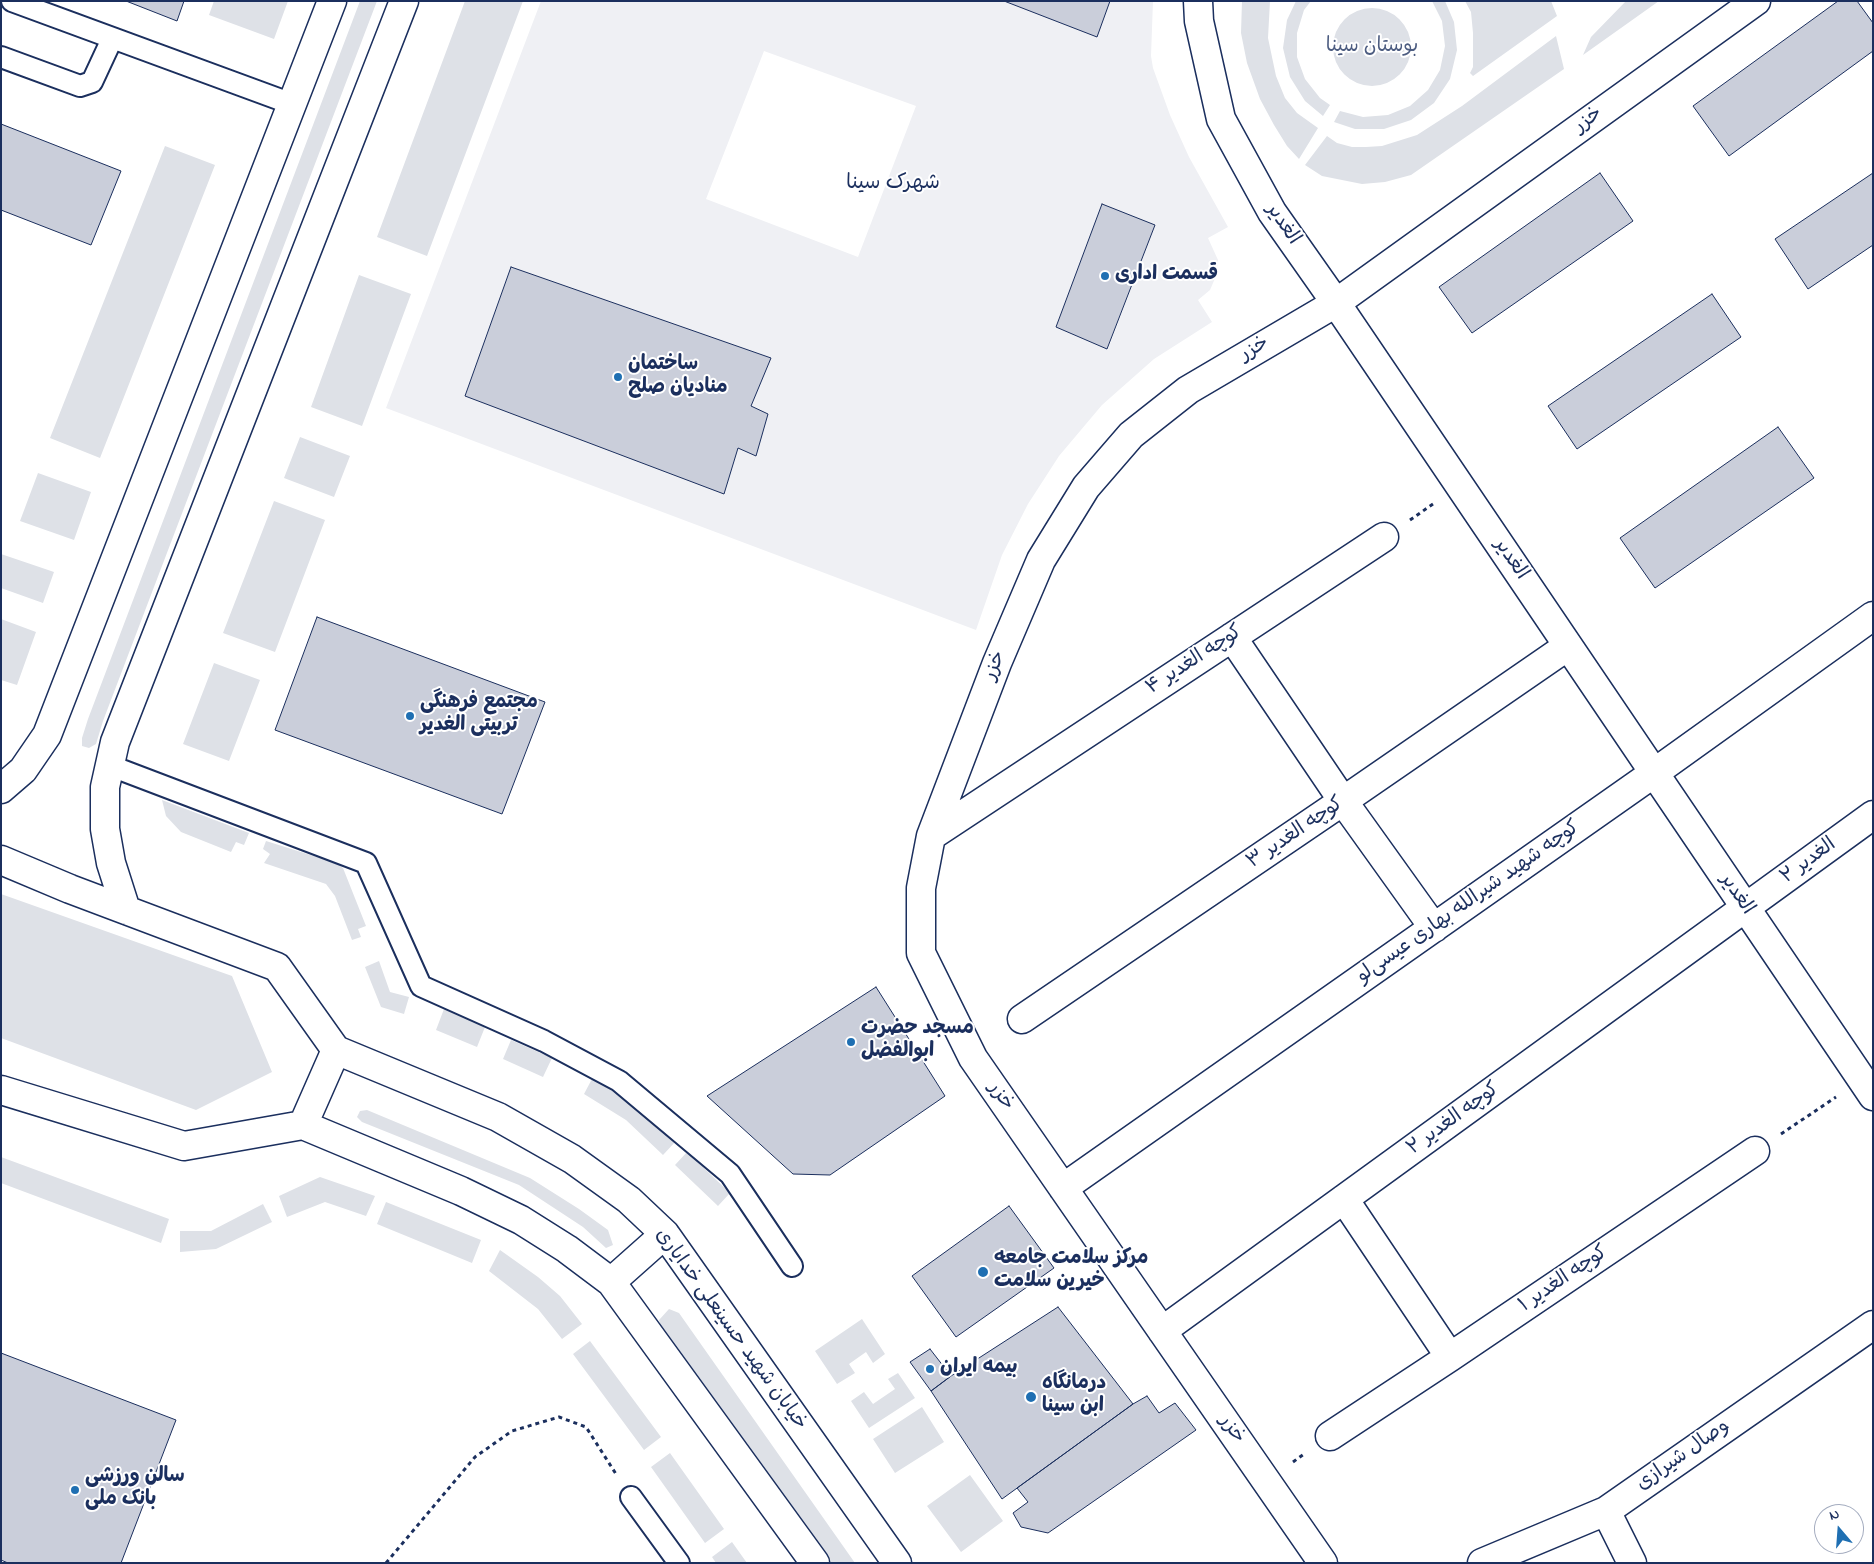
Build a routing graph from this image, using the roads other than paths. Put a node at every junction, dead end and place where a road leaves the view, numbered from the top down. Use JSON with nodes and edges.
{"nodes":[{"id":1,"x":12,"y":1,"type":"edge"},
{"id":2,"x":332,"y":1,"type":"edge"},
{"id":3,"x":404,"y":1,"type":"edge"},
{"id":4,"x":1198,"y":1,"type":"edge"},
{"id":5,"x":1756,"y":1,"type":"edge"},
{"id":6,"x":112,"y":39,"type":"junction"},
{"id":7,"x":1,"y":56,"type":"edge"},
{"id":8,"x":292,"y":104,"type":"junction"},
{"id":9,"x":1336,"y":303,"type":"junction"},
{"id":10,"x":1384,"y":537,"type":"road end"},
{"id":11,"x":1873,"y":616,"type":"edge"},
{"id":12,"x":1232,"y":636,"type":"junction"},
{"id":13,"x":1568,"y":646,"type":"junction"},
{"id":14,"x":111,"y":766,"type":"junction"},
{"id":15,"x":1654,"y":773,"type":"junction"},
{"id":16,"x":1,"y":789,"type":"edge"},
{"id":17,"x":1343,"y":802,"type":"junction"},
{"id":18,"x":1873,"y":815,"type":"edge"},
{"id":19,"x":931,"y":836,"type":"junction"},
{"id":20,"x":1,"y":860,"type":"edge"},
{"id":21,"x":1745,"y":908,"type":"junction"},
{"id":22,"x":126,"y":910,"type":"junction"},
{"id":23,"x":1434,"y":928,"type":"junction"},
{"id":24,"x":1022,"y":1020,"type":"dead end"},
{"id":25,"x":336,"y":1050,"type":"junction"},
{"id":26,"x":1867,"y":1088,"type":"edge"},
{"id":27,"x":1,"y":1090,"type":"edge"},
{"id":28,"x":303,"y":1125,"type":"junction"},
{"id":29,"x":1755,"y":1151,"type":"road end"},
{"id":30,"x":1063,"y":1188,"type":"junction"},
{"id":31,"x":1344,"y":1199,"type":"junction"},
{"id":32,"x":665,"y":1234,"type":"junction"},
{"id":33,"x":792,"y":1266,"type":"dead end"},
{"id":34,"x":611,"y":1282,"type":"junction"},
{"id":35,"x":1873,"y":1324,"type":"edge"},
{"id":36,"x":1162,"y":1331,"type":"junction"},
{"id":37,"x":1450,"y":1357,"type":"junction"},
{"id":38,"x":1330,"y":1436,"type":"road end"},
{"id":39,"x":631,"y":1497,"type":"road end"},
{"id":40,"x":1606,"y":1511,"type":"junction"},
{"id":41,"x":679,"y":1563,"type":"edge"},
{"id":42,"x":815,"y":1563,"type":"edge"},
{"id":43,"x":897,"y":1563,"type":"edge"},
{"id":44,"x":1323,"y":1563,"type":"edge"},
{"id":45,"x":1482,"y":1563,"type":"edge"},
{"id":46,"x":1632,"y":1563,"type":"edge"}],
"edges":[{"from":1,"to":6,"type":"lane"},
{"from":2,"to":8,"type":"street"},
{"from":3,"to":14,"type":"street"},
{"from":4,"to":9,"type":"street","name":"الغدیر"},
{"from":5,"to":9,"type":"street","name":"خزر"},
{"from":6,"to":7,"type":"lane"},
{"from":6,"to":8,"type":"lane"},
{"from":8,"to":16,"type":"street"},
{"from":9,"to":13,"type":"street","name":"الغدیر"},
{"from":9,"to":19,"type":"street","name":"خزر"},
{"from":10,"to":12,"type":"street","name":"کوچه الغدیر ۴"},
{"from":11,"to":15,"type":"street","name":"کوچه شهید شیرالله بهاری عیسی‌لو"},
{"from":12,"to":17,"type":"street"},
{"from":12,"to":19,"type":"street","name":"کوچه الغدیر ۴"},
{"from":13,"to":15,"type":"street","name":"الغدیر"},
{"from":13,"to":17,"type":"street","name":"کوچه الغدیر ۳"},
{"from":14,"to":22,"type":"street"},
{"from":14,"to":33,"type":"lane"},
{"from":15,"to":21,"type":"street","name":"الغدیر"},
{"from":15,"to":23,"type":"street","name":"کوچه شهید شیرالله بهاری عیسی‌لو"},
{"from":17,"to":23,"type":"street"},
{"from":17,"to":24,"type":"street","name":"کوچه الغدیر ۳"},
{"from":18,"to":21,"type":"street","name":"۲ الغدیر"},
{"from":19,"to":30,"type":"street","name":"خزر"},
{"from":20,"to":22,"type":"street"},
{"from":21,"to":26,"type":"street","name":"الغدیر"},
{"from":21,"to":31,"type":"street","name":"کوچه الغدیر ۲"},
{"from":22,"to":25,"type":"street"},
{"from":23,"to":30,"type":"street","name":"کوچه شهید شیرالله بهاری عیسی‌لو"},
{"from":25,"to":28,"type":"street"},
{"from":25,"to":32,"type":"street","name":"خیابان شهید حسینعلی خدایاری"},
{"from":27,"to":28,"type":"street"},
{"from":28,"to":34,"type":"street"},
{"from":29,"to":37,"type":"street","name":"کوچه الغدیر ۱"},
{"from":30,"to":36,"type":"street","name":"خزر"},
{"from":31,"to":36,"type":"street","name":"کوچه الغدیر ۲"},
{"from":31,"to":37,"type":"street"},
{"from":32,"to":34,"type":"street"},
{"from":32,"to":43,"type":"street","name":"خیابان شهید حسینعلی خدایاری"},
{"from":34,"to":42,"type":"street"},
{"from":35,"to":40,"type":"street","name":"وصال شیرازی"},
{"from":36,"to":44,"type":"street","name":"خزر"},
{"from":37,"to":38,"type":"street","name":"کوچه الغدیر ۱"},
{"from":39,"to":41,"type":"lane"},
{"from":40,"to":45,"type":"street","name":"وصال شیرازی"},
{"from":40,"to":46,"type":"street"}]}
